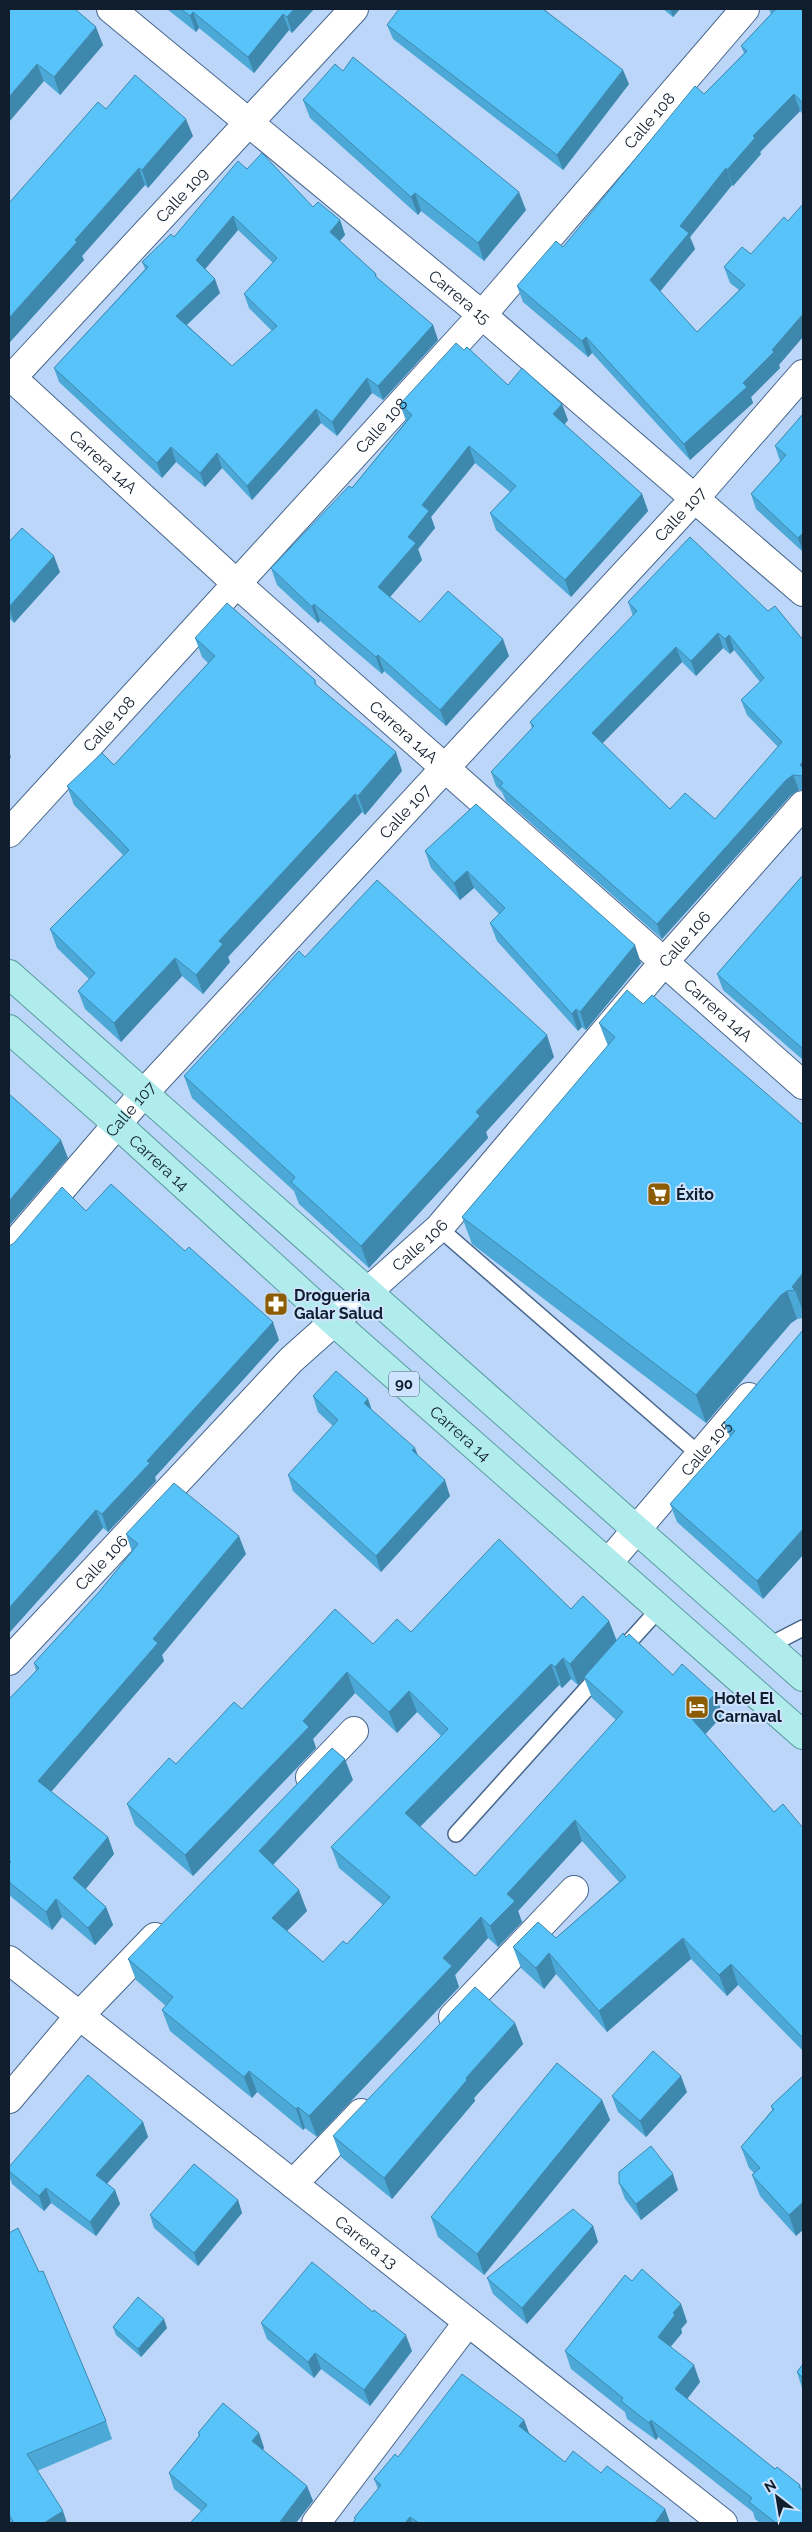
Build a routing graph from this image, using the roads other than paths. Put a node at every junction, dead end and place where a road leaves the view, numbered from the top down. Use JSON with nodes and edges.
{"nodes":[{"id":1,"x":111,"y":9,"type":"edge"},
{"id":2,"x":354,"y":9,"type":"edge"},
{"id":3,"x":745,"y":9,"type":"edge"},
{"id":4,"x":248,"y":122,"type":"junction"},
{"id":5,"x":482,"y":315,"type":"junction"},
{"id":6,"x":803,"y":374,"type":"edge"},
{"id":7,"x":10,"y":378,"type":"edge"},
{"id":8,"x":695,"y":498,"type":"junction"},
{"id":9,"x":236,"y":583,"type":"junction"},
{"id":10,"x":803,"y":592,"type":"edge"},
{"id":11,"x":445,"y":768,"type":"junction"},
{"id":12,"x":803,"y":805,"type":"edge"},
{"id":13,"x":9,"y":833,"type":"edge"},
{"id":14,"x":664,"y":962,"type":"junction"},
{"id":15,"x":9,"y":974,"type":"edge"},
{"id":16,"x":9,"y":1029,"type":"edge"},
{"id":17,"x":803,"y":1085,"type":"edge"},
{"id":18,"x":143,"y":1094,"type":"junction"},
{"id":19,"x":118,"y":1125,"type":"junction"},
{"id":20,"x":439,"y":1228,"type":"junction"},
{"id":21,"x":9,"y":1250,"type":"edge"},
{"id":22,"x":367,"y":1292,"type":"junction"},
{"id":23,"x":334,"y":1322,"type":"junction"},
{"id":24,"x":765,"y":1379,"type":"edge"},
{"id":25,"x":700,"y":1454,"type":"junction"},
{"id":26,"x":636,"y":1531,"type":"junction"},
{"id":27,"x":608,"y":1563,"type":"junction"},
{"id":28,"x":659,"y":1609,"type":"junction"},
{"id":29,"x":803,"y":1628,"type":"edge"},
{"id":30,"x":768,"y":1646,"type":"junction"},
{"id":31,"x":9,"y":1661,"type":"edge"},
{"id":32,"x":803,"y":1678,"type":"edge"},
{"id":33,"x":354,"y":1731,"type":"dead end"},
{"id":34,"x":803,"y":1735,"type":"edge"},
{"id":35,"x":292,"y":1795,"type":"edge"},
{"id":36,"x":456,"y":1834,"type":"dead end"},
{"id":37,"x":574,"y":1890,"type":"dead end"},
{"id":38,"x":176,"y":1916,"type":"edge"},
{"id":39,"x":9,"y":1960,"type":"edge"},
{"id":40,"x":79,"y":2016,"type":"junction"},
{"id":41,"x":437,"y":2033,"type":"edge"},
{"id":42,"x":375,"y":2098,"type":"edge"},
{"id":43,"x":9,"y":2099,"type":"edge"},
{"id":44,"x":293,"y":2184,"type":"junction"},
{"id":45,"x":468,"y":2322,"type":"junction"},
{"id":46,"x":316,"y":2523,"type":"edge"},
{"id":47,"x":723,"y":2523,"type":"edge"}],
"edges":[{"from":1,"to":4,"type":"street","name":"Carrera 15"},
{"from":2,"to":4,"type":"street","name":"Calle 109"},
{"from":3,"to":5,"type":"street","name":"Calle 108"},
{"from":4,"to":5,"type":"street","name":"Carrera 15"},
{"from":4,"to":7,"type":"street","name":"Calle 109"},
{"from":5,"to":8,"type":"street","name":"Carrera 15"},
{"from":5,"to":9,"type":"street","name":"Calle 108"},
{"from":6,"to":8,"type":"street","name":"Calle 107"},
{"from":7,"to":9,"type":"street","name":"Carrera 14A"},
{"from":8,"to":10,"type":"street","name":"Carrera 15"},
{"from":8,"to":11,"type":"street","name":"Calle 107"},
{"from":9,"to":11,"type":"street","name":"Carrera 14A"},
{"from":9,"to":13,"type":"street","name":"Calle 108"},
{"from":11,"to":14,"type":"street","name":"Carrera 14A"},
{"from":11,"to":18,"type":"street","name":"Calle 107"},
{"from":12,"to":14,"type":"street","name":"Calle 106"},
{"from":14,"to":17,"type":"street","name":"Carrera 14A"},
{"from":14,"to":20,"type":"street","name":"Calle 106"},
{"from":15,"to":18,"type":"main road"},
{"from":16,"to":19,"type":"main road","name":"Carrera 14","number":"90"},
{"from":18,"to":19,"type":"street","name":"Calle 107"},
{"from":18,"to":22,"type":"main road"},
{"from":19,"to":21,"type":"street","name":"Calle 107"},
{"from":19,"to":23,"type":"main road","name":"Carrera 14","number":"90"},
{"from":20,"to":22,"type":"street","name":"Calle 106"},
{"from":20,"to":25,"type":"lane"},
{"from":22,"to":23,"type":"street","name":"Calle 106"},
{"from":22,"to":26,"type":"main road"},
{"from":23,"to":27,"type":"main road","name":"Carrera 14","number":"90"},
{"from":23,"to":31,"type":"street","name":"Calle 106"},
{"from":24,"to":25,"type":"street","name":"Calle 105"},
{"from":25,"to":26,"type":"street","name":"Calle 105"},
{"from":26,"to":27,"type":"street","name":"Calle 105"},
{"from":26,"to":30,"type":"main road"},
{"from":27,"to":28,"type":"main road","name":"Carrera 14","number":"90"},
{"from":28,"to":34,"type":"main road","name":"Carrera 14","number":"90"},
{"from":28,"to":36,"type":"lane"},
{"from":29,"to":30,"type":"lane"},
{"from":30,"to":32,"type":"main road"},
{"from":33,"to":35,"type":"street"},
{"from":37,"to":41,"type":"street"},
{"from":38,"to":40,"type":"street"},
{"from":39,"to":40,"type":"street","name":"Carrera 13"},
{"from":40,"to":43,"type":"street"},
{"from":40,"to":44,"type":"street","name":"Carrera 13"},
{"from":42,"to":44,"type":"street"},
{"from":44,"to":45,"type":"street","name":"Carrera 13"},
{"from":45,"to":46,"type":"street"},
{"from":45,"to":47,"type":"street","name":"Carrera 13"}]}
